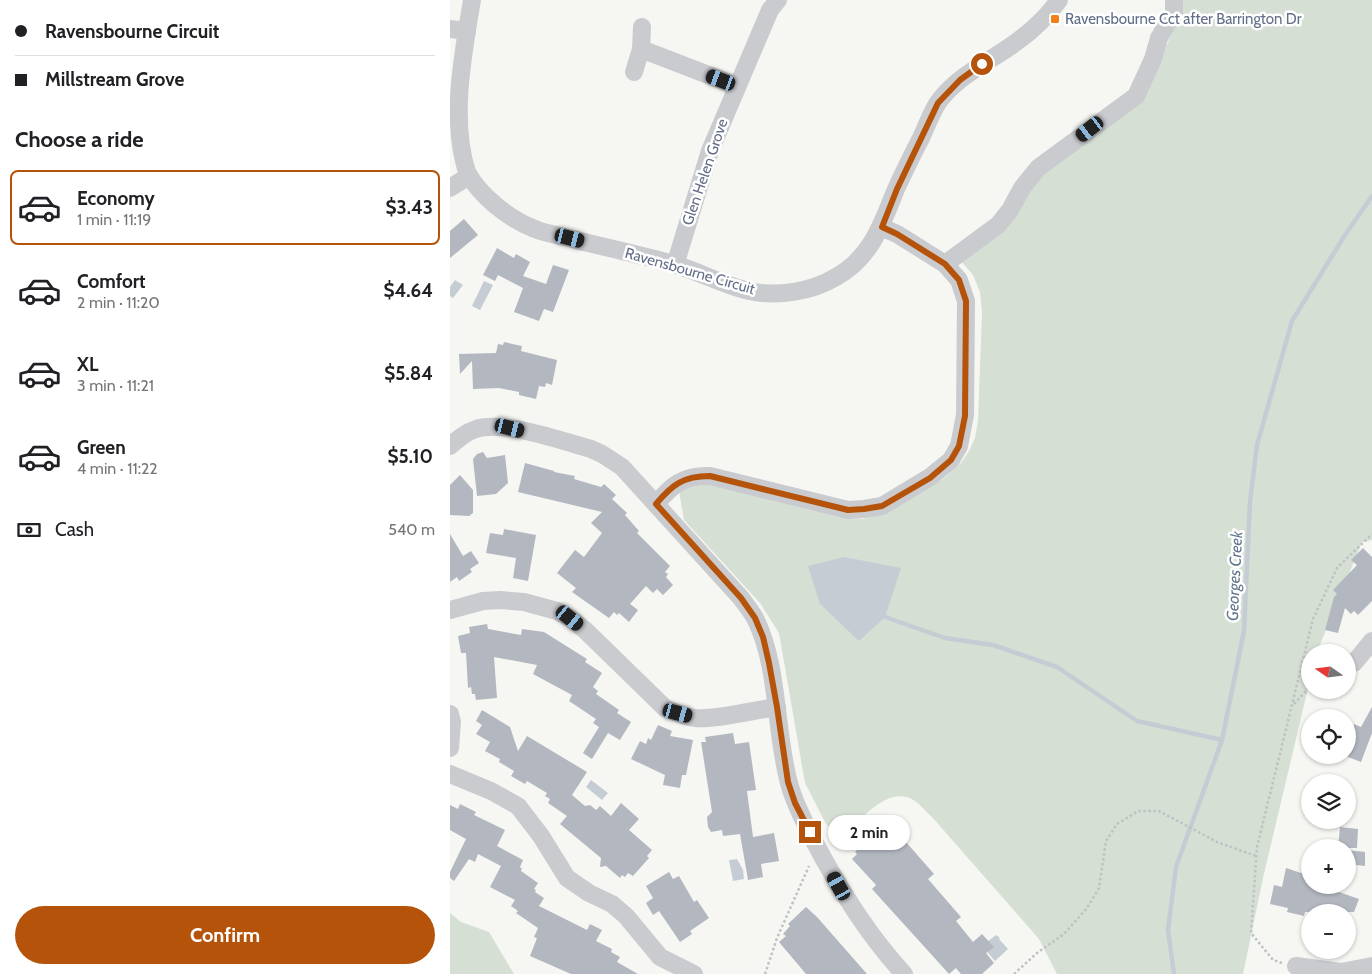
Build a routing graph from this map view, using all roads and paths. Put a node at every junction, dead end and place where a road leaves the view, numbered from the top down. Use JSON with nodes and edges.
{"nodes":[{"id":1,"x":472,"y":0,"type":"edge"},
{"id":2,"x":778,"y":0,"type":"edge"},
{"id":3,"x":1059,"y":0,"type":"edge"},
{"id":4,"x":1174,"y":0,"type":"edge"},
{"id":5,"x":642,"y":27,"type":"dead end"},
{"id":6,"x":458,"y":30,"type":"edge"},
{"id":7,"x":641,"y":49,"type":"junction"},
{"id":8,"x":634,"y":72,"type":"dead end"},
{"id":9,"x":737,"y":86,"type":"junction"},
{"id":10,"x":469,"y":176,"type":"junction"},
{"id":11,"x":450,"y":188,"type":"edge"},
{"id":12,"x":882,"y":227,"type":"junction"},
{"id":13,"x":945,"y":264,"type":"junction"},
{"id":14,"x":675,"y":265,"type":"junction"},
{"id":15,"x":450,"y":446,"type":"edge"},
{"id":16,"x":656,"y":504,"type":"junction"},
{"id":17,"x":1372,"y":534,"type":"edge"},
{"id":18,"x":450,"y":610,"type":"edge"},
{"id":19,"x":1372,"y":641,"type":"edge"},
{"id":20,"x":1356,"y":661,"type":"edge"},
{"id":21,"x":1301,"y":696,"type":"edge"},
{"id":22,"x":1293,"y":705,"type":"junction"},
{"id":23,"x":777,"y":707,"type":"junction"},
{"id":24,"x":450,"y":714,"type":"edge"},
{"id":25,"x":450,"y":748,"type":"edge"},
{"id":26,"x":450,"y":774,"type":"edge"},
{"id":27,"x":817,"y":847,"type":"junction"},
{"id":28,"x":1256,"y":856,"type":"junction"},
{"id":29,"x":1296,"y":966,"type":"joint"},
{"id":30,"x":1372,"y":966,"type":"edge"},
{"id":31,"x":694,"y":974,"type":"edge"},
{"id":32,"x":765,"y":974,"type":"edge"},
{"id":33,"x":904,"y":974,"type":"edge"},
{"id":34,"x":1014,"y":974,"type":"edge"}],
"edges":[{"from":1,"to":6,"type":"street","name":"Ravensbourne Circuit"},
{"from":2,"to":9,"type":"street","name":"Glen Helen Grove"},
{"from":3,"to":12,"type":"street","name":"Ravensbourne Circuit"},
{"from":4,"to":13,"type":"street"},
{"from":5,"to":7,"type":"street"},
{"from":6,"to":10,"type":"street","name":"Ravensbourne Circuit"},
{"from":7,"to":8,"type":"street"},
{"from":7,"to":9,"type":"street"},
{"from":9,"to":14,"type":"street","name":"Glen Helen Grove"},
{"from":10,"to":11,"type":"street"},
{"from":10,"to":14,"type":"street","name":"Ravensbourne Circuit"},
{"from":12,"to":13,"type":"street"},
{"from":12,"to":14,"type":"street","name":"Ravensbourne Circuit"},
{"from":13,"to":16,"type":"street"},
{"from":15,"to":16,"type":"street"},
{"from":16,"to":23,"type":"street"},
{"from":17,"to":22,"type":"path"},
{"from":18,"to":23,"type":"street"},
{"from":19,"to":20,"type":"street"},
{"from":21,"to":22,"type":"path"},
{"from":22,"to":28,"type":"path"},
{"from":23,"to":27,"type":"street"},
{"from":24,"to":25,"type":"street"},
{"from":26,"to":31,"type":"street"},
{"from":27,"to":32,"type":"path"},
{"from":27,"to":33,"type":"street"},
{"from":28,"to":29,"type":"path"},
{"from":28,"to":34,"type":"path"},
{"from":29,"to":30,"type":"street"}]}
